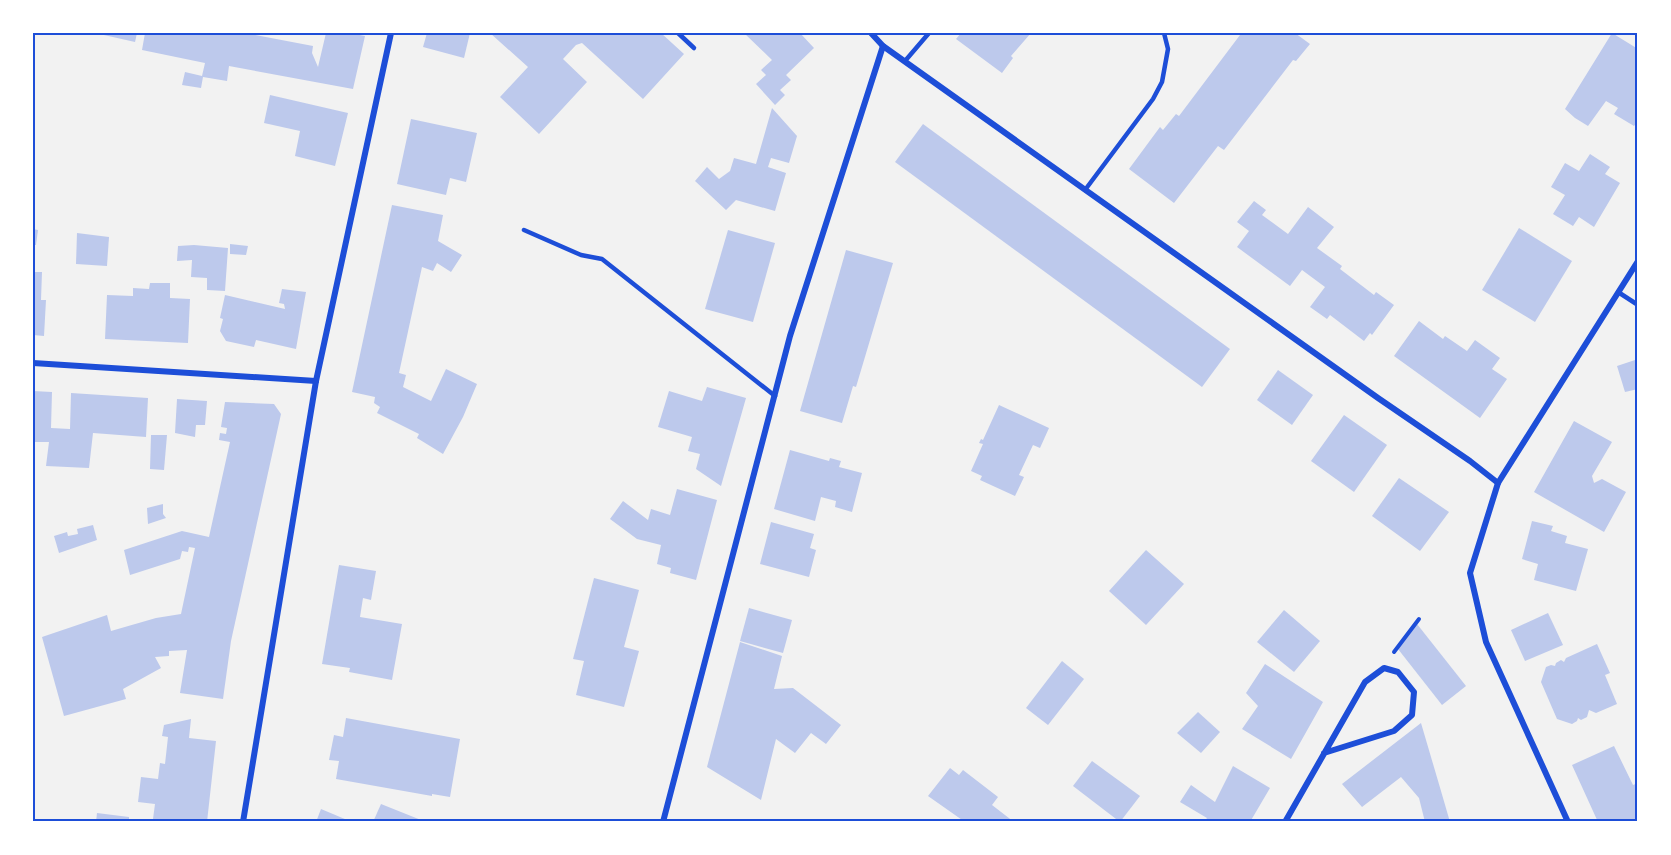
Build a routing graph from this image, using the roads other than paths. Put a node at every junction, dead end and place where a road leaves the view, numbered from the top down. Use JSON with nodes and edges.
{"nodes":[{"id":1,"x":391,"y":33,"type":"edge"},
{"id":2,"x":678,"y":33,"type":"edge"},
{"id":3,"x":871,"y":33,"type":"edge"},
{"id":4,"x":929,"y":33,"type":"edge"},
{"id":5,"x":1164,"y":33,"type":"edge"},
{"id":6,"x":883,"y":46,"type":"junction"},
{"id":7,"x":694,"y":48,"type":"dead end"},
{"id":8,"x":905,"y":61,"type":"junction"},
{"id":9,"x":1085,"y":190,"type":"junction"},
{"id":10,"x":524,"y":230,"type":"dead end"},
{"id":11,"x":1638,"y":261,"type":"edge"},
{"id":12,"x":1618,"y":292,"type":"junction"},
{"id":13,"x":1638,"y":305,"type":"edge"},
{"id":14,"x":33,"y":363,"type":"edge"},
{"id":15,"x":316,"y":381,"type":"junction"},
{"id":16,"x":775,"y":396,"type":"junction"},
{"id":17,"x":1498,"y":483,"type":"junction"},
{"id":18,"x":1324,"y":753,"type":"junction"},
{"id":19,"x":243,"y":822,"type":"edge"},
{"id":20,"x":663,"y":822,"type":"edge"},
{"id":21,"x":1285,"y":822,"type":"edge"},
{"id":22,"x":1568,"y":822,"type":"edge"}],
"edges":[{"from":1,"to":15,"type":"street"},
{"from":2,"to":7,"type":"lane"},
{"from":3,"to":6,"type":"street"},
{"from":4,"to":8,"type":"lane"},
{"from":5,"to":9,"type":"lane"},
{"from":6,"to":8,"type":"street"},
{"from":6,"to":16,"type":"street"},
{"from":8,"to":9,"type":"street"},
{"from":9,"to":17,"type":"street"},
{"from":10,"to":16,"type":"lane"},
{"from":11,"to":12,"type":"street"},
{"from":12,"to":13,"type":"lane"},
{"from":12,"to":17,"type":"street"},
{"from":14,"to":15,"type":"street"},
{"from":15,"to":19,"type":"street"},
{"from":16,"to":20,"type":"street"},
{"from":17,"to":22,"type":"street"},
{"from":18,"to":18,"type":"street"},
{"from":18,"to":21,"type":"street"}]}
